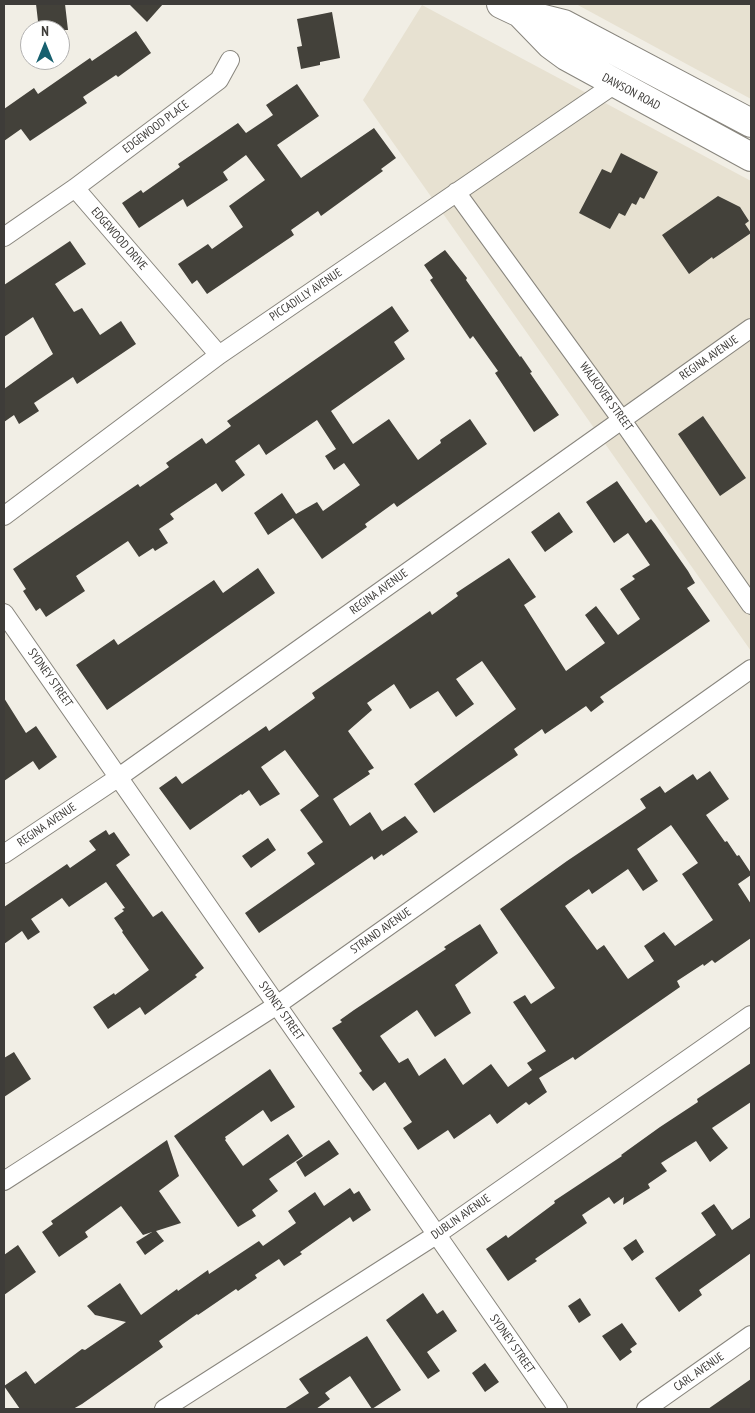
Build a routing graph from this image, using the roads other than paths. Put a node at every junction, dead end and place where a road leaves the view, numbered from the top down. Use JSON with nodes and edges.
{"nodes":[{"id":1,"x":511,"y":8,"type":"edge"},
{"id":2,"x":230,"y":60,"type":"dead end"},
{"id":3,"x":615,"y":84,"type":"junction"},
{"id":4,"x":751,"y":123,"type":"edge"},
{"id":5,"x":751,"y":156,"type":"edge"},
{"id":6,"x":75,"y":188,"type":"junction"},
{"id":7,"x":456,"y":192,"type":"junction"},
{"id":8,"x":4,"y":237,"type":"edge"},
{"id":9,"x":751,"y":328,"type":"edge"},
{"id":10,"x":219,"y":355,"type":"junction"},
{"id":11,"x":622,"y":419,"type":"junction"},
{"id":12,"x":4,"y":516,"type":"edge"},
{"id":13,"x":751,"y":605,"type":"edge"},
{"id":14,"x":4,"y":613,"type":"edge"},
{"id":15,"x":751,"y":669,"type":"edge"},
{"id":16,"x":119,"y":777,"type":"junction"},
{"id":17,"x":4,"y":854,"type":"edge"},
{"id":18,"x":277,"y":1005,"type":"junction"},
{"id":19,"x":751,"y":1015,"type":"edge"},
{"id":20,"x":4,"y":1181,"type":"edge"},
{"id":21,"x":436,"y":1235,"type":"junction"},
{"id":22,"x":751,"y":1334,"type":"edge"},
{"id":23,"x":164,"y":1409,"type":"edge"},
{"id":24,"x":558,"y":1409,"type":"edge"},
{"id":25,"x":646,"y":1409,"type":"edge"}],
"edges":[{"from":1,"to":3,"type":"main road","name":"DAWSON ROAD"},
{"from":1,"to":4,"type":"main road","name":"DAWSON ROAD"},
{"from":2,"to":6,"type":"street","name":"EDGEWOOD PLACE"},
{"from":3,"to":5,"type":"main road","name":"DAWSON ROAD"},
{"from":3,"to":7,"type":"street","name":"PICCADILLY AVENUE"},
{"from":6,"to":8,"type":"street"},
{"from":6,"to":10,"type":"street","name":"EDGEWOOD DRIVE"},
{"from":7,"to":10,"type":"street","name":"PICCADILLY AVENUE"},
{"from":7,"to":11,"type":"street","name":"WALKOVER STREET"},
{"from":9,"to":11,"type":"street","name":"REGINA AVENUE"},
{"from":10,"to":12,"type":"street","name":"PICCADILLY AVENUE"},
{"from":11,"to":13,"type":"street","name":"WALKOVER STREET"},
{"from":11,"to":16,"type":"street","name":"REGINA AVENUE"},
{"from":14,"to":16,"type":"street","name":"SYDNEY STREET"},
{"from":15,"to":18,"type":"street","name":"STRAND AVENUE"},
{"from":16,"to":17,"type":"street","name":"REGINA AVENUE"},
{"from":16,"to":18,"type":"street","name":"SYDNEY STREET"},
{"from":18,"to":20,"type":"street","name":"STRAND AVENUE"},
{"from":18,"to":21,"type":"street","name":"SYDNEY STREET"},
{"from":19,"to":21,"type":"street","name":"DUBLIN AVENUE"},
{"from":21,"to":23,"type":"street","name":"DUBLIN AVENUE"},
{"from":21,"to":24,"type":"street","name":"SYDNEY STREET"},
{"from":22,"to":25,"type":"street","name":"CARL AVENUE"}]}
